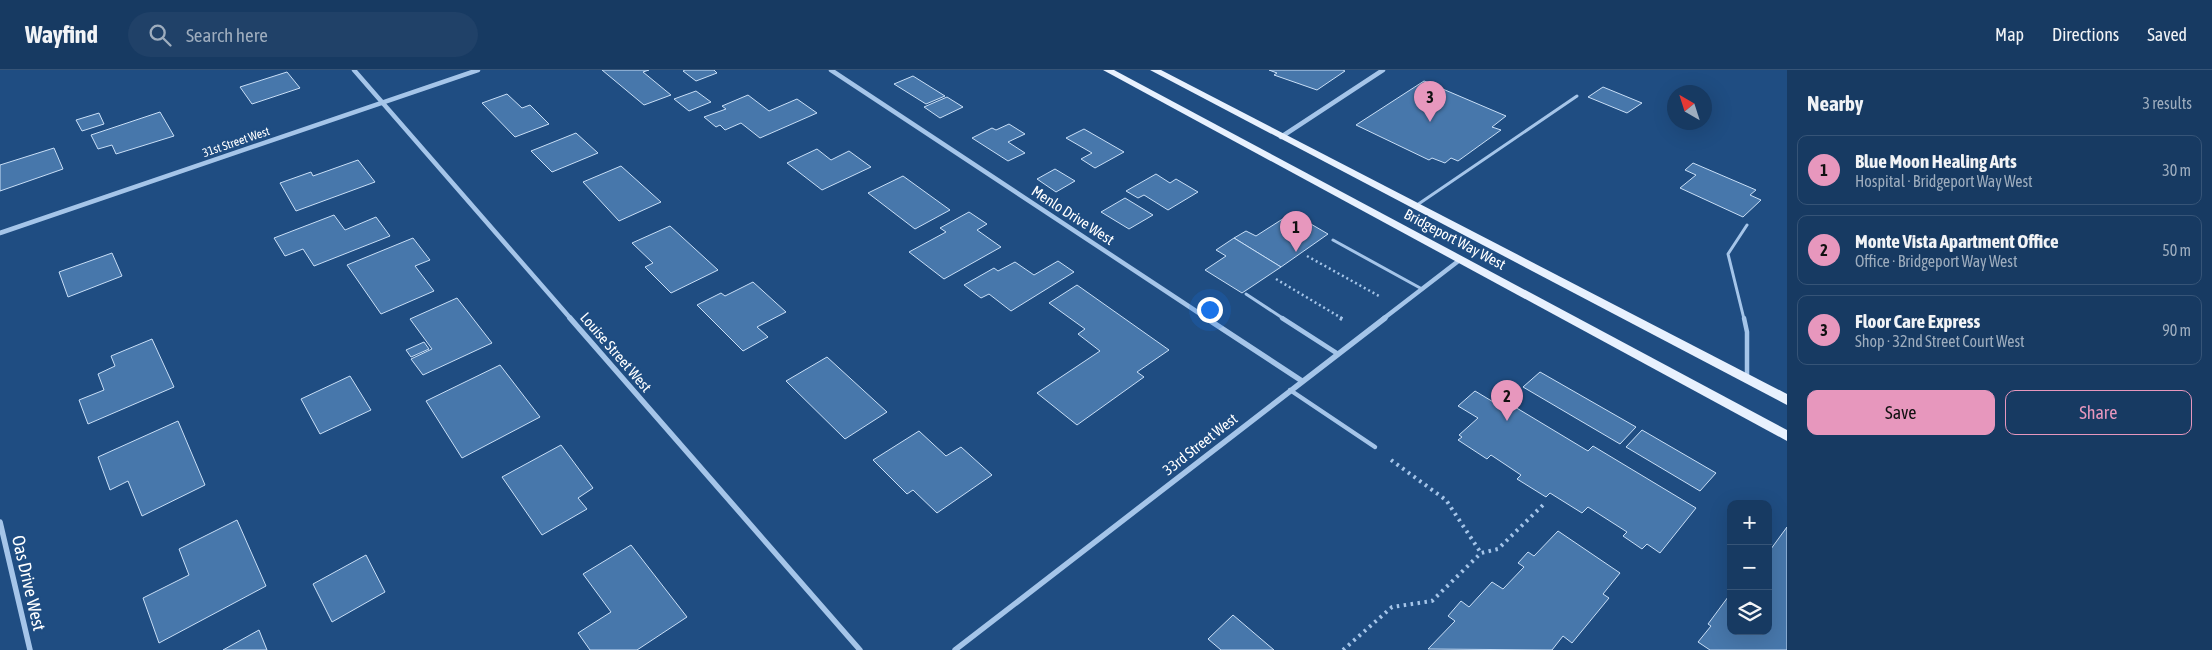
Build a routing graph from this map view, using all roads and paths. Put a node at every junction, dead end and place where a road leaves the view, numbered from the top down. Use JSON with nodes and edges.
{"nodes":[{"id":1,"x":354,"y":70,"type":"edge"},
{"id":2,"x":478,"y":70,"type":"edge"},
{"id":3,"x":831,"y":70,"type":"edge"},
{"id":4,"x":1106,"y":70,"type":"edge"},
{"id":5,"x":1154,"y":70,"type":"edge"},
{"id":6,"x":1383,"y":70,"type":"edge"},
{"id":7,"x":1576,"y":96,"type":"dead end"},
{"id":8,"x":382,"y":103,"type":"junction"},
{"id":9,"x":1280,"y":137,"type":"junction"},
{"id":10,"x":1415,"y":207,"type":"junction"},
{"id":11,"x":1747,"y":225,"type":"dead end"},
{"id":12,"x":0,"y":233,"type":"edge"},
{"id":13,"x":1333,"y":240,"type":"dead end"},
{"id":14,"x":1307,"y":256,"type":"dead end"},
{"id":15,"x":1461,"y":259,"type":"junction"},
{"id":16,"x":1276,"y":279,"type":"dead end"},
{"id":17,"x":1422,"y":289,"type":"junction"},
{"id":18,"x":1246,"y":294,"type":"dead end"},
{"id":19,"x":1398,"y":307,"type":"junction"},
{"id":20,"x":1365,"y":333,"type":"junction"},
{"id":21,"x":1338,"y":354,"type":"junction"},
{"id":22,"x":1748,"y":379,"type":"junction"},
{"id":23,"x":1302,"y":381,"type":"junction"},
{"id":24,"x":1290,"y":390,"type":"junction"},
{"id":25,"x":1787,"y":400,"type":"edge"},
{"id":26,"x":1787,"y":436,"type":"edge"},
{"id":27,"x":1375,"y":447,"type":"joint"},
{"id":28,"x":1545,"y":503,"type":"dead end"},
{"id":29,"x":0,"y":522,"type":"edge"},
{"id":30,"x":1481,"y":553,"type":"junction"},
{"id":31,"x":30,"y":650,"type":"edge"},
{"id":32,"x":860,"y":650,"type":"edge"},
{"id":33,"x":955,"y":650,"type":"edge"},
{"id":34,"x":1343,"y":650,"type":"edge"}],
"edges":[{"from":1,"to":8,"type":"street","name":"Louise Street West"},
{"from":2,"to":8,"type":"street","name":"31st Street West"},
{"from":3,"to":23,"type":"street","name":"Menlo Drive West"},
{"from":4,"to":15,"type":"main road","name":"Bridgeport Way West"},
{"from":5,"to":9,"type":"main road","name":"Bridgeport Way West"},
{"from":6,"to":9,"type":"street"},
{"from":7,"to":10,"type":"lane"},
{"from":8,"to":12,"type":"street","name":"31st Street West"},
{"from":8,"to":32,"type":"street","name":"Louise Street West"},
{"from":9,"to":10,"type":"main road","name":"Bridgeport Way West"},
{"from":10,"to":22,"type":"main road","name":"Bridgeport Way West"},
{"from":11,"to":22,"type":"lane"},
{"from":13,"to":17,"type":"lane"},
{"from":14,"to":19,"type":"path"},
{"from":15,"to":17,"type":"street","name":"33rd Street West"},
{"from":15,"to":26,"type":"main road","name":"Bridgeport Way West"},
{"from":16,"to":20,"type":"path"},
{"from":17,"to":19,"type":"street","name":"33rd Street West"},
{"from":18,"to":21,"type":"lane"},
{"from":19,"to":20,"type":"street","name":"33rd Street West"},
{"from":20,"to":21,"type":"street","name":"33rd Street West"},
{"from":21,"to":23,"type":"street","name":"33rd Street West"},
{"from":22,"to":25,"type":"main road","name":"Bridgeport Way West"},
{"from":23,"to":24,"type":"street","name":"33rd Street West"},
{"from":24,"to":27,"type":"lane"},
{"from":24,"to":33,"type":"street","name":"33rd Street West"},
{"from":27,"to":30,"type":"path"},
{"from":28,"to":30,"type":"path"},
{"from":29,"to":31,"type":"street","name":"Oas Drive West"},
{"from":30,"to":34,"type":"path"}]}
